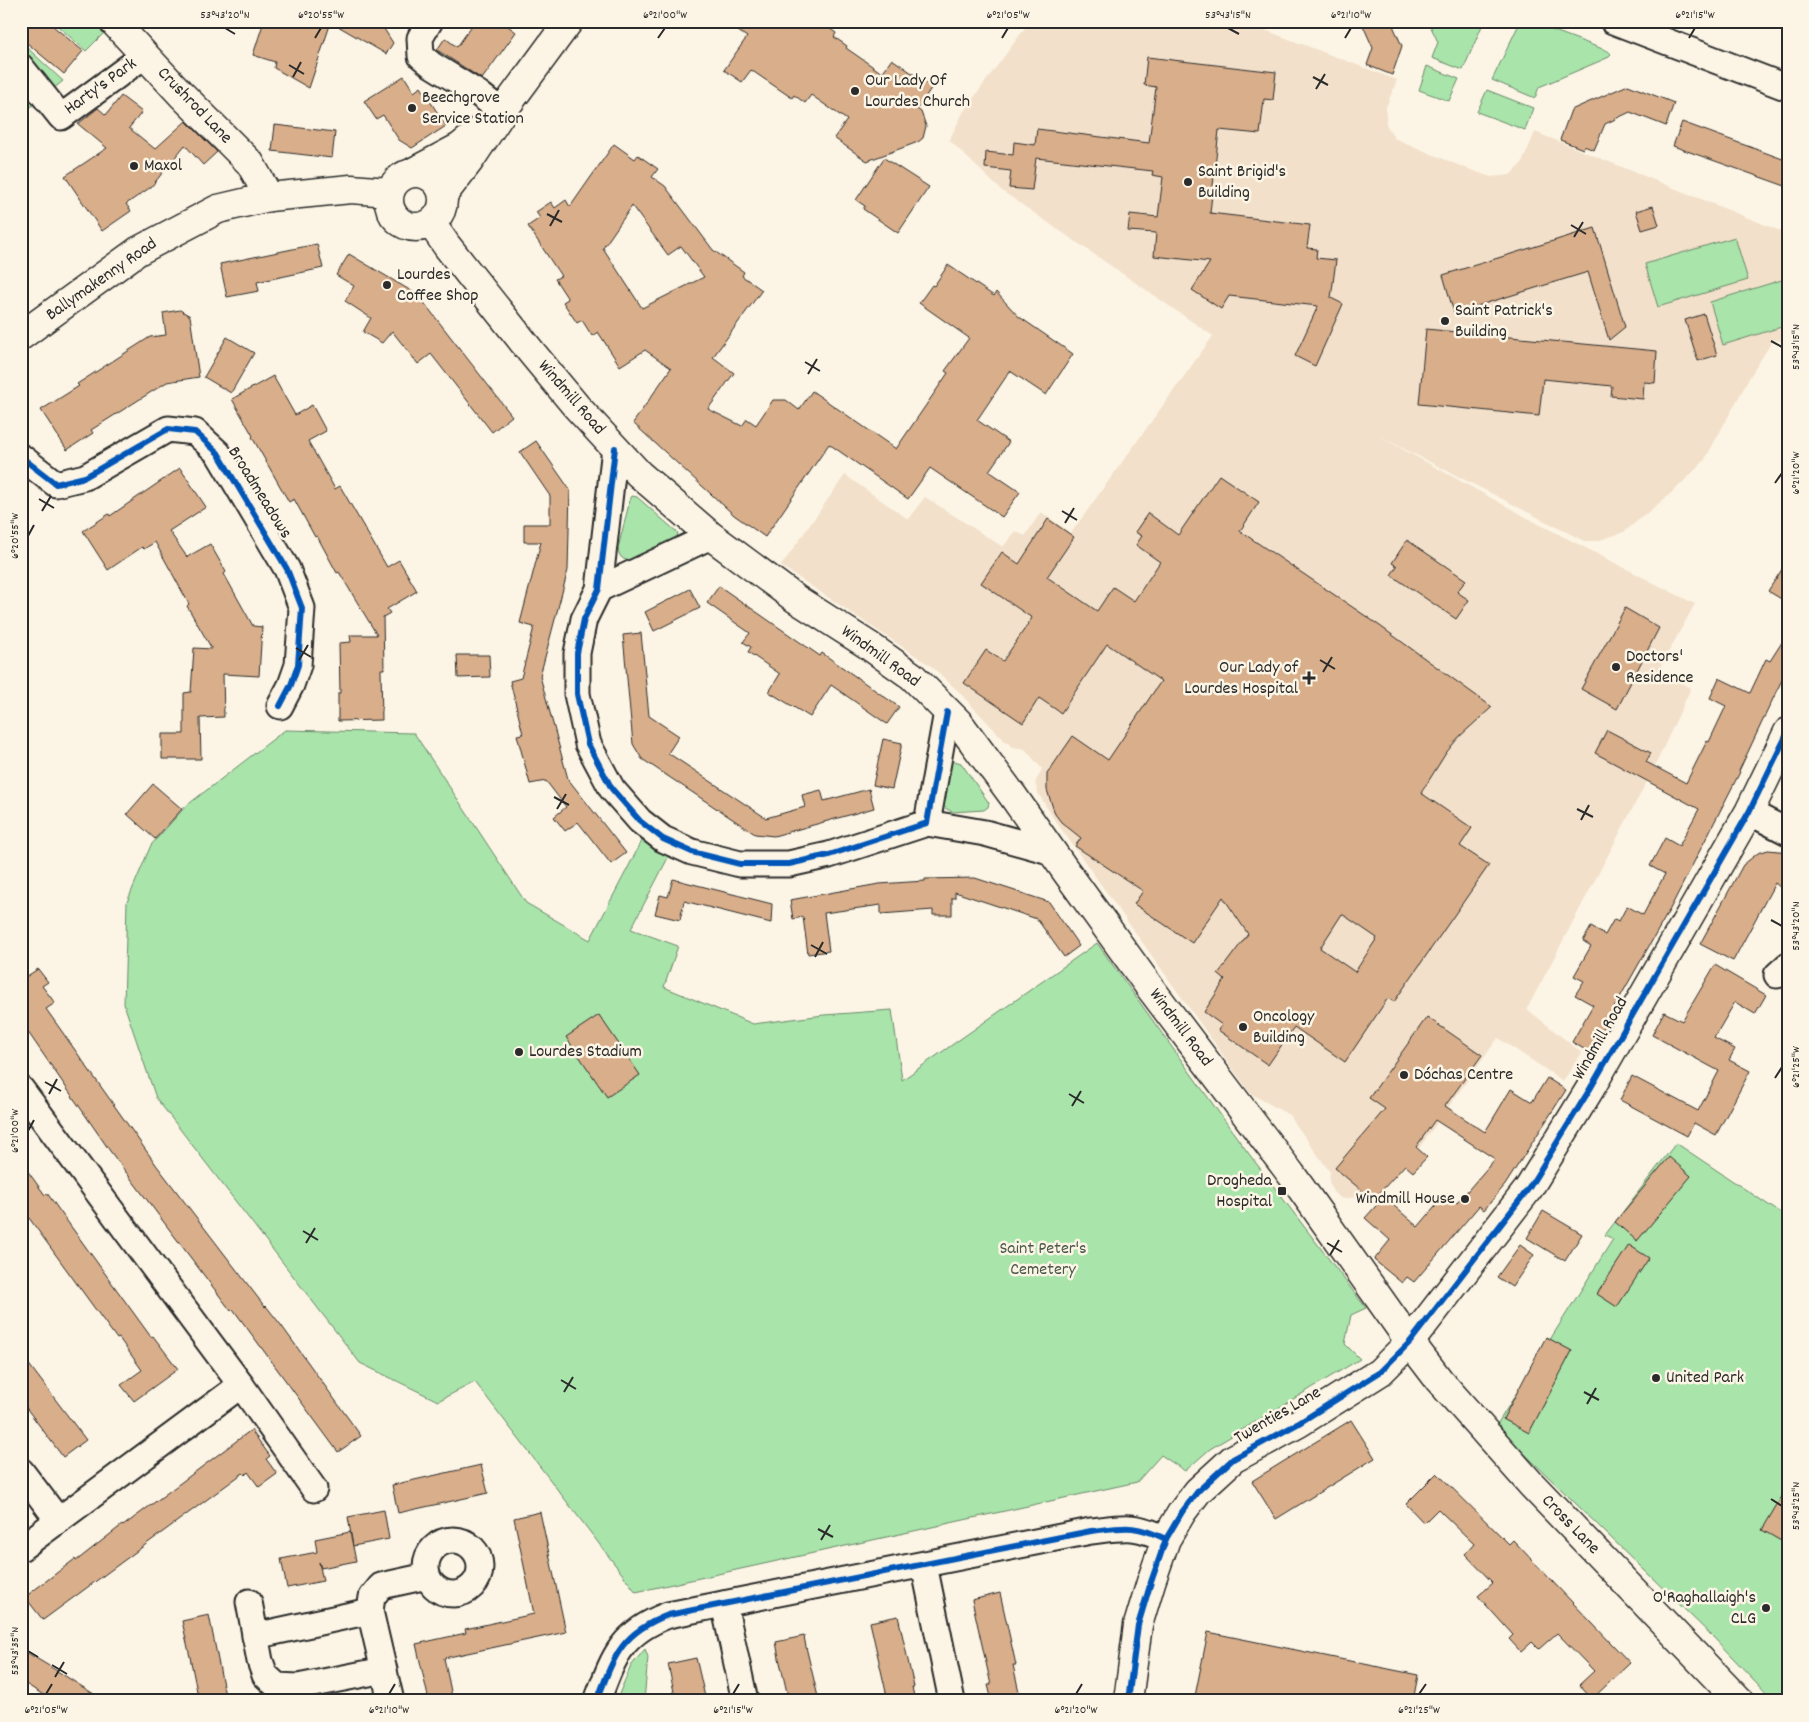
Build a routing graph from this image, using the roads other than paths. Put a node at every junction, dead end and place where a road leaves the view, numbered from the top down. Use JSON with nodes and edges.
{"nodes":[{"id":1,"x":113,"y":21,"type":"edge"},
{"id":2,"x":430,"y":21,"type":"edge"},
{"id":3,"x":569,"y":21,"type":"edge"},
{"id":4,"x":1612,"y":21,"type":"edge"},
{"id":5,"x":145,"y":55,"type":"junction"},
{"id":6,"x":21,"y":67,"type":"edge"},
{"id":7,"x":1788,"y":88,"type":"edge"},
{"id":8,"x":502,"y":112,"type":"junction"},
{"id":9,"x":414,"y":172,"type":"junction"},
{"id":10,"x":389,"y":192,"type":"junction"},
{"id":11,"x":443,"y":195,"type":"junction"},
{"id":12,"x":269,"y":197,"type":"junction"},
{"id":13,"x":431,"y":223,"type":"junction"},
{"id":14,"x":21,"y":336,"type":"edge"},
{"id":15,"x":615,"y":448,"type":"junction"},
{"id":16,"x":21,"y":457,"type":"edge"},
{"id":17,"x":711,"y":536,"type":"junction"},
{"id":18,"x":599,"y":589,"type":"junction"},
{"id":19,"x":280,"y":706,"type":"dead end"},
{"id":20,"x":947,"y":712,"type":"junction"},
{"id":21,"x":1788,"y":732,"type":"edge"},
{"id":22,"x":1749,"y":812,"type":"junction"},
{"id":23,"x":927,"y":823,"type":"junction"},
{"id":24,"x":1788,"y":832,"type":"edge"},
{"id":25,"x":1053,"y":852,"type":"junction"},
{"id":26,"x":21,"y":1089,"type":"edge"},
{"id":27,"x":1410,"y":1342,"type":"junction"},
{"id":28,"x":240,"y":1385,"type":"junction"},
{"id":29,"x":21,"y":1471,"type":"edge"},
{"id":30,"x":314,"y":1489,"type":"dead end"},
{"id":31,"x":58,"y":1520,"type":"junction"},
{"id":32,"x":1166,"y":1539,"type":"junction"},
{"id":33,"x":21,"y":1548,"type":"edge"},
{"id":34,"x":924,"y":1565,"type":"junction"},
{"id":35,"x":427,"y":1576,"type":"dead end"},
{"id":36,"x":249,"y":1602,"type":"dead end"},
{"id":37,"x":724,"y":1604,"type":"junction"},
{"id":38,"x":370,"y":1611,"type":"junction"},
{"id":39,"x":256,"y":1636,"type":"junction"},
{"id":40,"x":384,"y":1670,"type":"junction"},
{"id":41,"x":391,"y":1701,"type":"edge"},
{"id":42,"x":597,"y":1701,"type":"edge"},
{"id":43,"x":745,"y":1701,"type":"edge"},
{"id":44,"x":952,"y":1701,"type":"edge"},
{"id":45,"x":1128,"y":1701,"type":"edge"},
{"id":46,"x":1739,"y":1701,"type":"edge"}],
"edges":[{"from":1,"to":5,"type":"main road","name":"Crushrod Lane"},
{"from":2,"to":8,"type":"street"},
{"from":3,"to":8,"type":"main road"},
{"from":4,"to":7,"type":"street"},
{"from":5,"to":6,"type":"street","name":"Harty's Park"},
{"from":5,"to":12,"type":"main road","name":"Crushrod Lane"},
{"from":8,"to":9,"type":"main road"},
{"from":8,"to":11,"type":"main road"},
{"from":9,"to":10,"type":"main road"},
{"from":9,"to":11,"type":"main road"},
{"from":10,"to":12,"type":"main road","name":"Ballymakenny Road"},
{"from":10,"to":13,"type":"main road"},
{"from":11,"to":13,"type":"main road"},
{"from":12,"to":14,"type":"main road","name":"Ballymakenny Road"},
{"from":13,"to":15,"type":"main road","name":"Windmill Road"},
{"from":15,"to":17,"type":"main road","name":"Windmill Road"},
{"from":15,"to":18,"type":"street"},
{"from":16,"to":19,"type":"street","name":"Broadmeadows"},
{"from":17,"to":18,"type":"street"},
{"from":17,"to":20,"type":"main road","name":"Windmill Road"},
{"from":18,"to":23,"type":"street"},
{"from":20,"to":23,"type":"street"},
{"from":20,"to":25,"type":"main road","name":"Windmill Road"},
{"from":21,"to":22,"type":"main road","name":"Windmill Road"},
{"from":22,"to":24,"type":"street"},
{"from":22,"to":27,"type":"main road","name":"Windmill Road"},
{"from":23,"to":25,"type":"street"},
{"from":25,"to":27,"type":"main road","name":"Windmill Road"},
{"from":26,"to":28,"type":"street"},
{"from":27,"to":32,"type":"main road","name":"Twenties Lane"},
{"from":27,"to":46,"type":"main road","name":"Cross Lane"},
{"from":28,"to":30,"type":"street"},
{"from":28,"to":31,"type":"street"},
{"from":29,"to":31,"type":"street"},
{"from":31,"to":33,"type":"street"},
{"from":32,"to":34,"type":"street"},
{"from":32,"to":45,"type":"main road","name":"Twenties Lane"},
{"from":34,"to":37,"type":"street"},
{"from":34,"to":44,"type":"street"},
{"from":35,"to":38,"type":"street"},
{"from":36,"to":39,"type":"street"},
{"from":37,"to":42,"type":"street"},
{"from":37,"to":43,"type":"street"},
{"from":38,"to":39,"type":"street"},
{"from":38,"to":40,"type":"street"},
{"from":39,"to":40,"type":"street"},
{"from":40,"to":41,"type":"street"}]}
